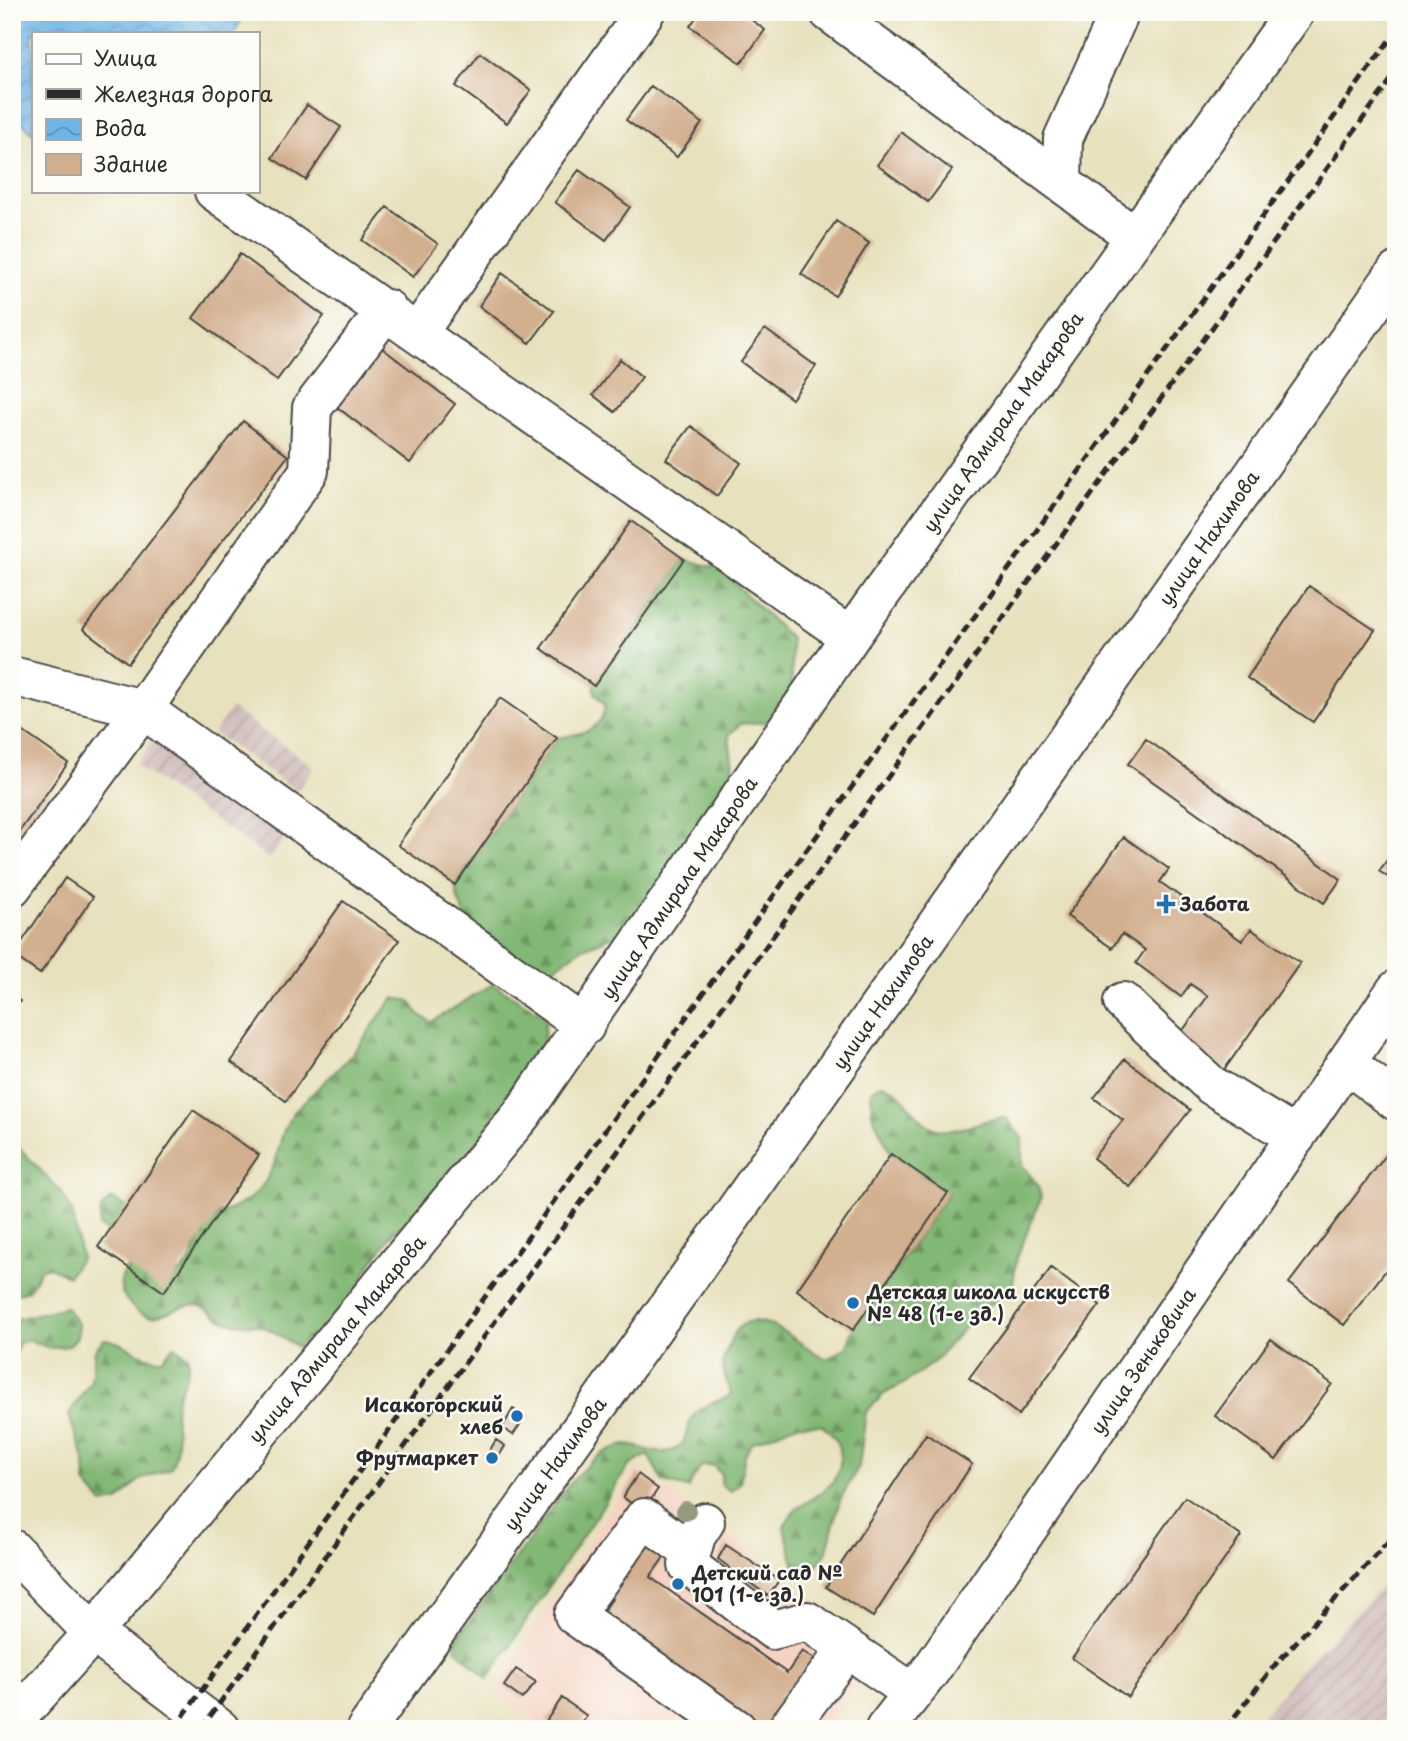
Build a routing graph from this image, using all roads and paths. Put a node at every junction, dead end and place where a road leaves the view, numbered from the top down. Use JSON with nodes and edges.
{"nodes":[{"id":1,"x":645,"y":12,"type":"edge"},
{"id":2,"x":829,"y":12,"type":"edge"},
{"id":3,"x":1120,"y":12,"type":"edge"},
{"id":4,"x":1295,"y":12,"type":"edge"},
{"id":5,"x":1062,"y":183,"type":"junction"},
{"id":6,"x":215,"y":192,"type":"edge"},
{"id":7,"x":1135,"y":237,"type":"junction"},
{"id":8,"x":1396,"y":272,"type":"edge"},
{"id":9,"x":387,"y":309,"type":"junction"},
{"id":10,"x":418,"y":331,"type":"junction"},
{"id":11,"x":850,"y":637,"type":"junction"},
{"id":12,"x":12,"y":676,"type":"edge"},
{"id":13,"x":143,"y":709,"type":"junction"},
{"id":14,"x":12,"y":887,"type":"edge"},
{"id":15,"x":1396,"y":990,"type":"edge"},
{"id":16,"x":1123,"y":1002,"type":"dead end"},
{"id":17,"x":585,"y":1026,"type":"junction"},
{"id":18,"x":1346,"y":1063,"type":"junction"},
{"id":19,"x":1396,"y":1101,"type":"edge"},
{"id":20,"x":1296,"y":1137,"type":"junction"},
{"id":21,"x":12,"y":1551,"type":"edge"},
{"id":22,"x":85,"y":1643,"type":"junction"},
{"id":23,"x":847,"y":1649,"type":"junction"},
{"id":24,"x":913,"y":1693,"type":"junction"},
{"id":25,"x":12,"y":1723,"type":"edge"},
{"id":26,"x":179,"y":1729,"type":"edge"},
{"id":27,"x":220,"y":1729,"type":"edge"},
{"id":28,"x":366,"y":1729,"type":"edge"},
{"id":29,"x":737,"y":1729,"type":"edge"},
{"id":30,"x":787,"y":1729,"type":"edge"},
{"id":31,"x":885,"y":1729,"type":"edge"}],
"edges":[{"from":1,"to":10,"type":"street"},
{"from":2,"to":5,"type":"street"},
{"from":3,"to":5,"type":"street"},
{"from":4,"to":7,"type":"street","name":"улица Адмирала Макарова"},
{"from":5,"to":7,"type":"street"},
{"from":6,"to":9,"type":"street"},
{"from":7,"to":11,"type":"street","name":"улица Адмирала Макарова"},
{"from":8,"to":28,"type":"street","name":"улица Нахимова"},
{"from":9,"to":10,"type":"street"},
{"from":9,"to":13,"type":"street"},
{"from":10,"to":11,"type":"street"},
{"from":11,"to":17,"type":"street","name":"улица Адмирала Макарова"},
{"from":12,"to":13,"type":"street"},
{"from":13,"to":14,"type":"street"},
{"from":13,"to":17,"type":"street"},
{"from":15,"to":18,"type":"street","name":"улица Зеньковича"},
{"from":16,"to":20,"type":"street"},
{"from":17,"to":22,"type":"street","name":"улица Адмирала Макарова"},
{"from":18,"to":19,"type":"street"},
{"from":18,"to":20,"type":"street","name":"улица Зеньковича"},
{"from":20,"to":24,"type":"street","name":"улица Зеньковича"},
{"from":21,"to":22,"type":"street"},
{"from":22,"to":25,"type":"street","name":"улица Адмирала Макарова"},
{"from":22,"to":26,"type":"street"},
{"from":22,"to":27,"type":"street"},
{"from":23,"to":24,"type":"street"},
{"from":23,"to":29,"type":"street"},
{"from":23,"to":30,"type":"street"},
{"from":24,"to":31,"type":"street","name":"улица Зеньковича"}]}
